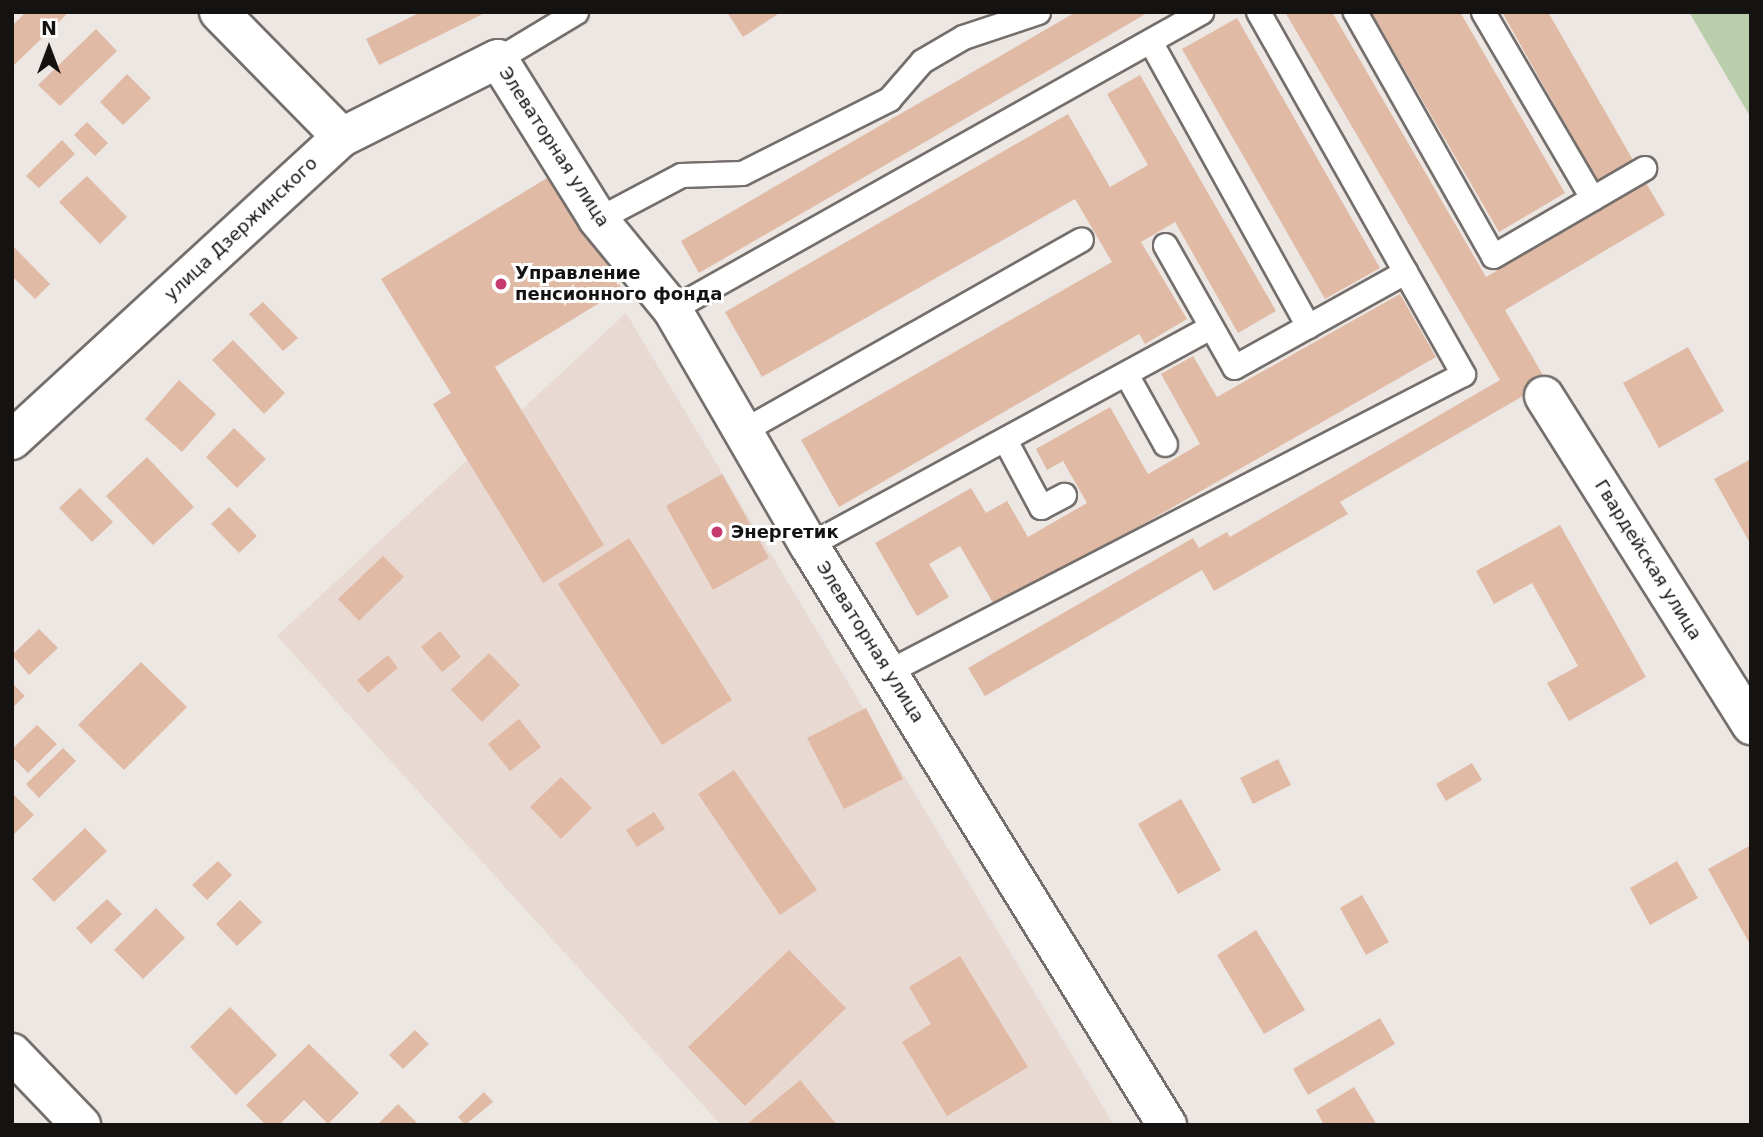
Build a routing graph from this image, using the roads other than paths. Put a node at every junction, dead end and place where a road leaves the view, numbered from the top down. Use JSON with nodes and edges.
{"nodes":[{"id":1,"x":219,"y":12,"type":"edge"},
{"id":2,"x":576,"y":12,"type":"edge"},
{"id":3,"x":1038,"y":12,"type":"edge"},
{"id":4,"x":1201,"y":12,"type":"edge"},
{"id":5,"x":1258,"y":12,"type":"edge"},
{"id":6,"x":1354,"y":12,"type":"edge"},
{"id":7,"x":1483,"y":12,"type":"edge"},
{"id":8,"x":550,"y":20,"type":"edge"},
{"id":9,"x":1150,"y":41,"type":"junction"},
{"id":10,"x":498,"y":59,"type":"junction"},
{"id":11,"x":342,"y":137,"type":"junction"},
{"id":12,"x":1644,"y":168,"type":"dead end"},
{"id":13,"x":1592,"y":198,"type":"junction"},
{"id":14,"x":598,"y":219,"type":"junction"},
{"id":15,"x":1081,"y":239,"type":"dead end"},
{"id":16,"x":1165,"y":245,"type":"dead end"},
{"id":17,"x":1405,"y":272,"type":"junction"},
{"id":18,"x":672,"y":309,"type":"junction"},
{"id":19,"x":1308,"y":326,"type":"junction"},
{"id":20,"x":1212,"y":327,"type":"junction"},
{"id":21,"x":1126,"y":374,"type":"junction"},
{"id":22,"x":1544,"y":396,"type":"dead end"},
{"id":23,"x":744,"y":430,"type":"junction"},
{"id":24,"x":12,"y":440,"type":"edge"},
{"id":25,"x":1005,"y":440,"type":"junction"},
{"id":26,"x":1165,"y":444,"type":"dead end"},
{"id":27,"x":1064,"y":495,"type":"dead end"},
{"id":28,"x":808,"y":545,"type":"junction"},
{"id":29,"x":890,"y":671,"type":"junction"},
{"id":30,"x":1751,"y":725,"type":"edge"},
{"id":31,"x":12,"y":1053,"type":"edge"},
{"id":32,"x":81,"y":1125,"type":"edge"},
{"id":33,"x":1167,"y":1125,"type":"edge"}],
"edges":[{"from":1,"to":11,"type":"street"},
{"from":2,"to":8,"type":"lane"},
{"from":3,"to":14,"type":"lane"},
{"from":4,"to":9,"type":"lane"},
{"from":5,"to":17,"type":"lane"},
{"from":6,"to":13,"type":"lane"},
{"from":7,"to":13,"type":"lane"},
{"from":8,"to":10,"type":"lane"},
{"from":9,"to":18,"type":"lane"},
{"from":9,"to":19,"type":"lane"},
{"from":10,"to":11,"type":"street","name":"улица Дзержинского"},
{"from":10,"to":14,"type":"street","name":"Элеваторная улица"},
{"from":11,"to":24,"type":"street","name":"улица Дзержинского"},
{"from":12,"to":13,"type":"lane"},
{"from":14,"to":18,"type":"street","name":"Элеваторная улица"},
{"from":15,"to":23,"type":"lane"},
{"from":16,"to":20,"type":"lane"},
{"from":17,"to":19,"type":"lane"},
{"from":17,"to":29,"type":"lane"},
{"from":18,"to":23,"type":"street","name":"Элеваторная улица"},
{"from":19,"to":20,"type":"lane"},
{"from":20,"to":21,"type":"lane"},
{"from":21,"to":25,"type":"lane"},
{"from":21,"to":26,"type":"lane"},
{"from":22,"to":30,"type":"street","name":"Гвардейская улица"},
{"from":23,"to":28,"type":"street","name":"Элеваторная улица"},
{"from":25,"to":27,"type":"lane"},
{"from":25,"to":28,"type":"lane"},
{"from":28,"to":29,"type":"street","name":"Элеваторная улица"},
{"from":29,"to":33,"type":"street","name":"Элеваторная улица"},
{"from":31,"to":32,"type":"street"}]}
